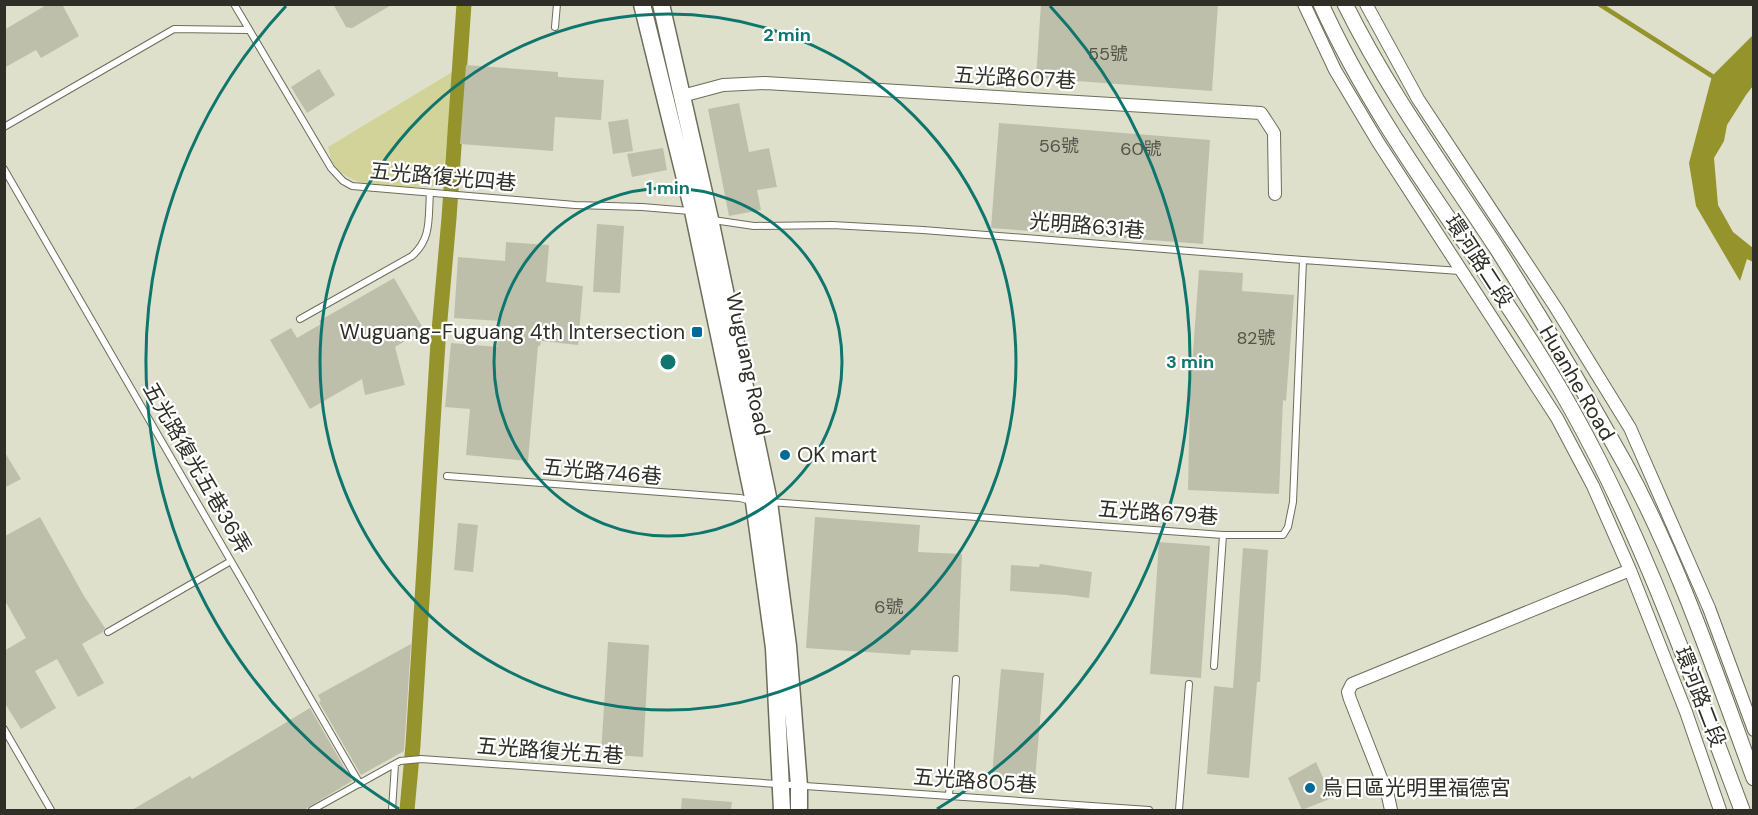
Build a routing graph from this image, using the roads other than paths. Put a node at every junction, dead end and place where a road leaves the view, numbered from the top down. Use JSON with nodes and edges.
{"nodes":[{"id":1,"x":234,"y":4,"type":"edge"},
{"id":2,"x":557,"y":4,"type":"edge"},
{"id":3,"x":642,"y":4,"type":"edge"},
{"id":4,"x":661,"y":4,"type":"edge"},
{"id":5,"x":1304,"y":4,"type":"edge"},
{"id":6,"x":1322,"y":4,"type":"edge"},
{"id":7,"x":1345,"y":4,"type":"edge"},
{"id":8,"x":1366,"y":4,"type":"edge"},
{"id":9,"x":555,"y":27,"type":"dead end"},
{"id":10,"x":248,"y":30,"type":"junction"},
{"id":11,"x":682,"y":96,"type":"junction"},
{"id":12,"x":4,"y":127,"type":"edge"},
{"id":13,"x":4,"y":169,"type":"edge"},
{"id":14,"x":430,"y":194,"type":"junction"},
{"id":15,"x":1275,"y":194,"type":"dead end"},
{"id":16,"x":693,"y":211,"type":"junction"},
{"id":17,"x":711,"y":219,"type":"junction"},
{"id":18,"x":1303,"y":261,"type":"junction"},
{"id":19,"x":1460,"y":271,"type":"junction"},
{"id":20,"x":300,"y":319,"type":"dead end"},
{"id":21,"x":447,"y":476,"type":"dead end"},
{"id":22,"x":761,"y":502,"type":"junction"},
{"id":23,"x":1223,"y":535,"type":"junction"},
{"id":24,"x":231,"y":561,"type":"junction"},
{"id":25,"x":1630,"y":570,"type":"junction"},
{"id":26,"x":108,"y":632,"type":"dead end"},
{"id":27,"x":1214,"y":666,"type":"dead end"},
{"id":28,"x":957,"y":679,"type":"dead end"},
{"id":29,"x":1189,"y":684,"type":"dead end"},
{"id":30,"x":4,"y":729,"type":"edge"},
{"id":31,"x":1754,"y":730,"type":"edge"},
{"id":32,"x":397,"y":763,"type":"junction"},
{"id":33,"x":1754,"y":778,"type":"edge"},
{"id":34,"x":360,"y":783,"type":"junction"},
{"id":35,"x":790,"y":785,"type":"junction"},
{"id":36,"x":949,"y":795,"type":"junction"},
{"id":37,"x":51,"y":810,"type":"edge"},
{"id":38,"x":312,"y":810,"type":"edge"},
{"id":39,"x":392,"y":810,"type":"edge"},
{"id":40,"x":782,"y":810,"type":"edge"},
{"id":41,"x":799,"y":810,"type":"edge"},
{"id":42,"x":1149,"y":810,"type":"edge"},
{"id":43,"x":1179,"y":810,"type":"edge"},
{"id":44,"x":1391,"y":810,"type":"edge"},
{"id":45,"x":1720,"y":810,"type":"edge"},
{"id":46,"x":1742,"y":810,"type":"edge"}],
"edges":[{"from":1,"to":10,"type":"lane","name":"五光路復光四巷"},
{"from":2,"to":9,"type":"lane"},
{"from":3,"to":16,"type":"main road","name":"Wuguang Road"},
{"from":4,"to":11,"type":"main road","name":"Wuguang Road"},
{"from":5,"to":19,"type":"street","name":"環河路二段"},
{"from":6,"to":46,"type":"street","name":"Huanhe Road"},
{"from":7,"to":33,"type":"street","name":"Huanhe Road"},
{"from":8,"to":31,"type":"street","name":"環河路二段"},
{"from":10,"to":12,"type":"lane"},
{"from":10,"to":14,"type":"lane","name":"五光路復光四巷"},
{"from":11,"to":15,"type":"street","name":"五光路607巷"},
{"from":11,"to":17,"type":"main road","name":"Wuguang Road"},
{"from":13,"to":24,"type":"lane","name":"五光路復光五巷36弄"},
{"from":14,"to":16,"type":"lane","name":"五光路復光四巷"},
{"from":14,"to":20,"type":"lane"},
{"from":16,"to":17,"type":"lane","name":"五光路復光四巷"},
{"from":16,"to":22,"type":"main road","name":"Wuguang Road"},
{"from":17,"to":18,"type":"lane","name":"光明路631巷"},
{"from":17,"to":22,"type":"main road","name":"Wuguang Road"},
{"from":18,"to":19,"type":"lane","name":"光明路631巷"},
{"from":18,"to":23,"type":"lane","name":"五光路679巷"},
{"from":19,"to":25,"type":"street","name":"環河路二段"},
{"from":21,"to":22,"type":"lane","name":"五光路746巷"},
{"from":22,"to":23,"type":"lane","name":"五光路679巷"},
{"from":22,"to":35,"type":"main road","name":"Wuguang Road"},
{"from":23,"to":27,"type":"lane"},
{"from":24,"to":26,"type":"lane"},
{"from":24,"to":34,"type":"lane","name":"五光路復光五巷36弄"},
{"from":25,"to":44,"type":"street"},
{"from":25,"to":45,"type":"street","name":"環河路二段"},
{"from":28,"to":36,"type":"lane"},
{"from":29,"to":43,"type":"lane"},
{"from":30,"to":37,"type":"lane"},
{"from":32,"to":34,"type":"lane","name":"五光路復光五巷"},
{"from":32,"to":35,"type":"lane","name":"五光路復光五巷"},
{"from":32,"to":39,"type":"lane"},
{"from":34,"to":38,"type":"lane","name":"五光路復光五巷"},
{"from":35,"to":36,"type":"lane","name":"五光路805巷"},
{"from":35,"to":40,"type":"main road","name":"Wuguang Road"},
{"from":35,"to":41,"type":"main road","name":"Wuguang Road"},
{"from":36,"to":42,"type":"lane","name":"五光路805巷"}]}
